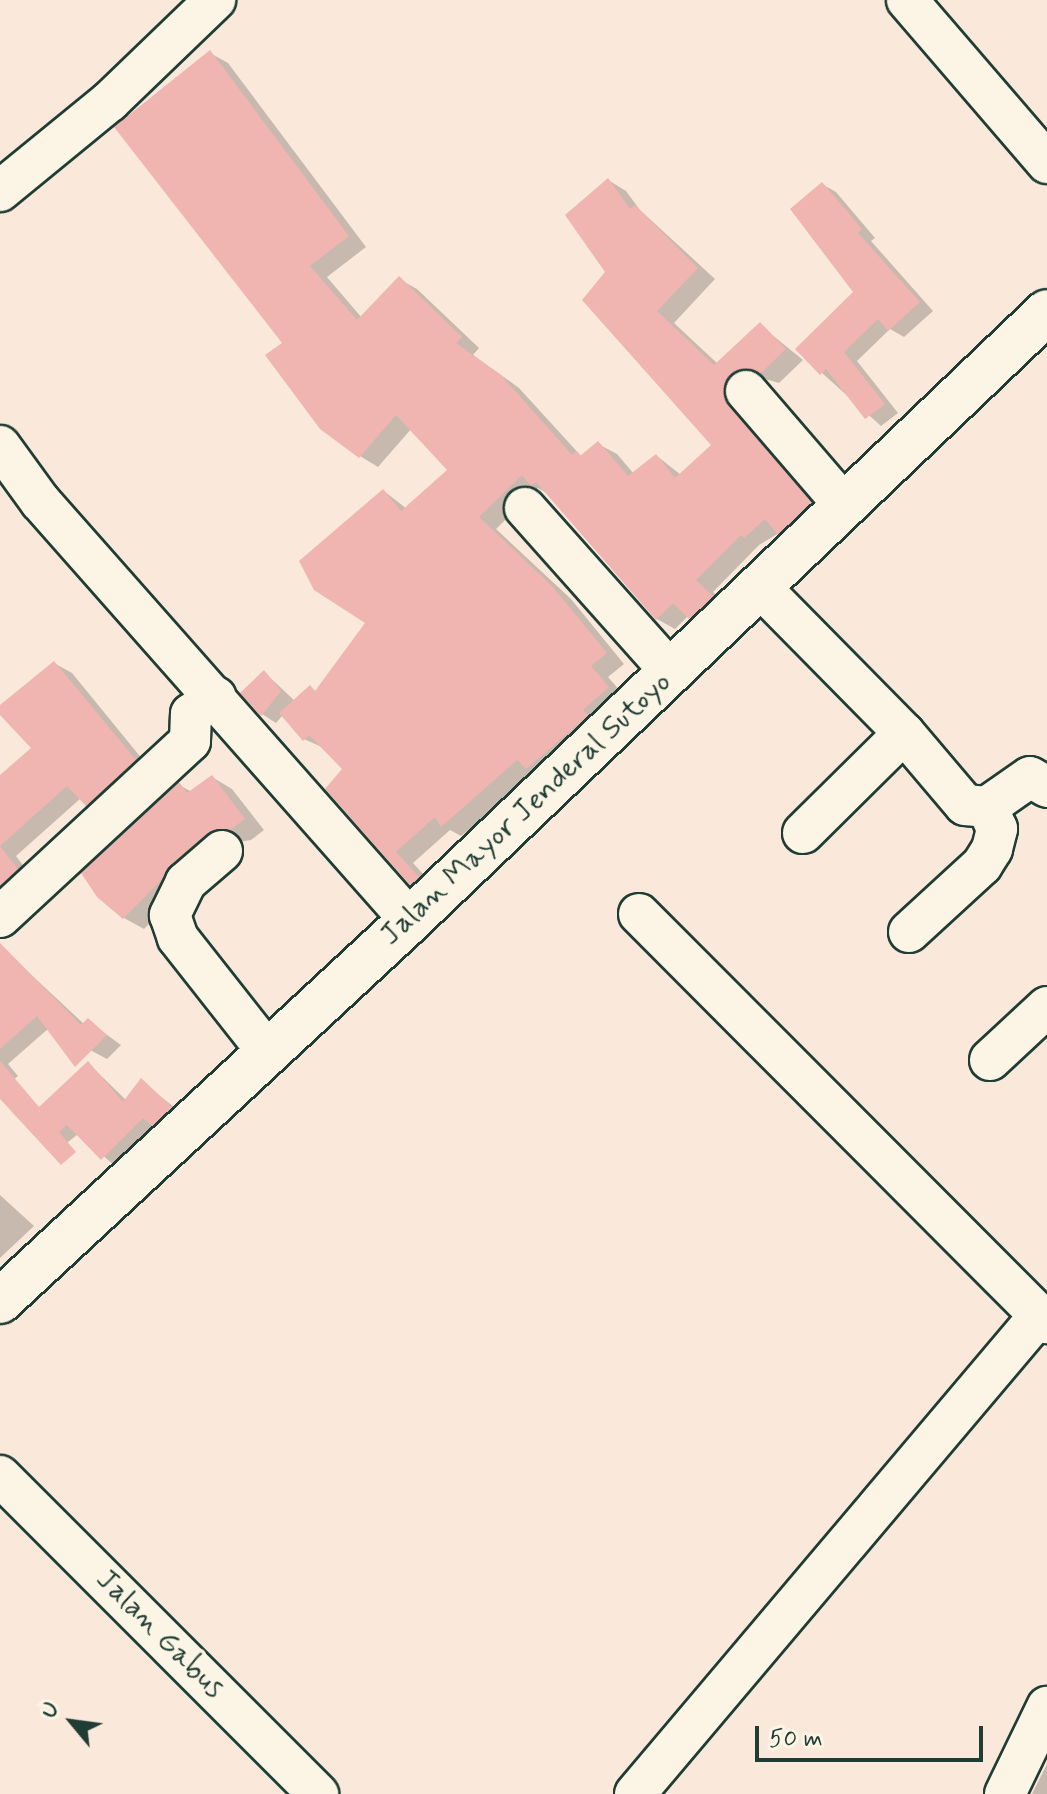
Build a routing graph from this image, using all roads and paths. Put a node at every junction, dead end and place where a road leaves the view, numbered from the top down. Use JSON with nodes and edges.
{"nodes":[{"id":1,"x":215,"y":0,"type":"edge"},
{"id":2,"x":907,"y":0,"type":"edge"},
{"id":3,"x":1047,"y":163,"type":"edge"},
{"id":4,"x":0,"y":191,"type":"edge"},
{"id":5,"x":1047,"y":312,"type":"edge"},
{"id":6,"x":746,"y":391,"type":"dead end"},
{"id":7,"x":0,"y":446,"type":"edge"},
{"id":8,"x":845,"y":506,"type":"junction"},
{"id":9,"x":525,"y":508,"type":"dead end"},
{"id":10,"x":760,"y":587,"type":"junction"},
{"id":11,"x":671,"y":672,"type":"junction"},
{"id":12,"x":203,"y":705,"type":"junction"},
{"id":13,"x":904,"y":733,"type":"junction"},
{"id":14,"x":1047,"y":787,"type":"edge"},
{"id":15,"x":987,"y":807,"type":"junction"},
{"id":16,"x":803,"y":833,"type":"dead end"},
{"id":17,"x":222,"y":851,"type":"dead end"},
{"id":18,"x":639,"y":914,"type":"dead end"},
{"id":19,"x":0,"y":917,"type":"edge"},
{"id":20,"x":400,"y":929,"type":"junction"},
{"id":21,"x":909,"y":932,"type":"dead end"},
{"id":22,"x":1043,"y":1021,"type":"edge"},
{"id":23,"x":266,"y":1050,"type":"junction"},
{"id":24,"x":990,"y":1060,"type":"dead end"},
{"id":25,"x":0,"y":1301,"type":"edge"},
{"id":26,"x":1043,"y":1320,"type":"edge"},
{"id":27,"x":0,"y":1476,"type":"edge"},
{"id":28,"x":1047,"y":1707,"type":"edge"},
{"id":29,"x":318,"y":1794,"type":"edge"},
{"id":30,"x":635,"y":1794,"type":"edge"},
{"id":31,"x":1005,"y":1794,"type":"edge"}],
"edges":[{"from":1,"to":4,"type":"street"},
{"from":2,"to":3,"type":"street"},
{"from":5,"to":8,"type":"main road","name":"Jalan Mayor Jenderal Sutoyo"},
{"from":6,"to":8,"type":"street"},
{"from":7,"to":12,"type":"street"},
{"from":8,"to":10,"type":"main road","name":"Jalan Mayor Jenderal Sutoyo"},
{"from":9,"to":11,"type":"street"},
{"from":10,"to":11,"type":"main road","name":"Jalan Mayor Jenderal Sutoyo"},
{"from":10,"to":13,"type":"street"},
{"from":11,"to":20,"type":"main road","name":"Jalan Mayor Jenderal Sutoyo"},
{"from":12,"to":19,"type":"street"},
{"from":12,"to":20,"type":"street"},
{"from":13,"to":15,"type":"street"},
{"from":13,"to":16,"type":"street"},
{"from":14,"to":15,"type":"street"},
{"from":15,"to":21,"type":"street"},
{"from":17,"to":23,"type":"street"},
{"from":18,"to":26,"type":"street"},
{"from":20,"to":23,"type":"main road","name":"Jalan Mayor Jenderal Sutoyo"},
{"from":22,"to":24,"type":"street"},
{"from":23,"to":25,"type":"main road","name":"Jalan Mayor Jenderal Sutoyo"},
{"from":26,"to":30,"type":"street"},
{"from":27,"to":29,"type":"street","name":"Jalan Gabus"},
{"from":28,"to":31,"type":"street"}]}
